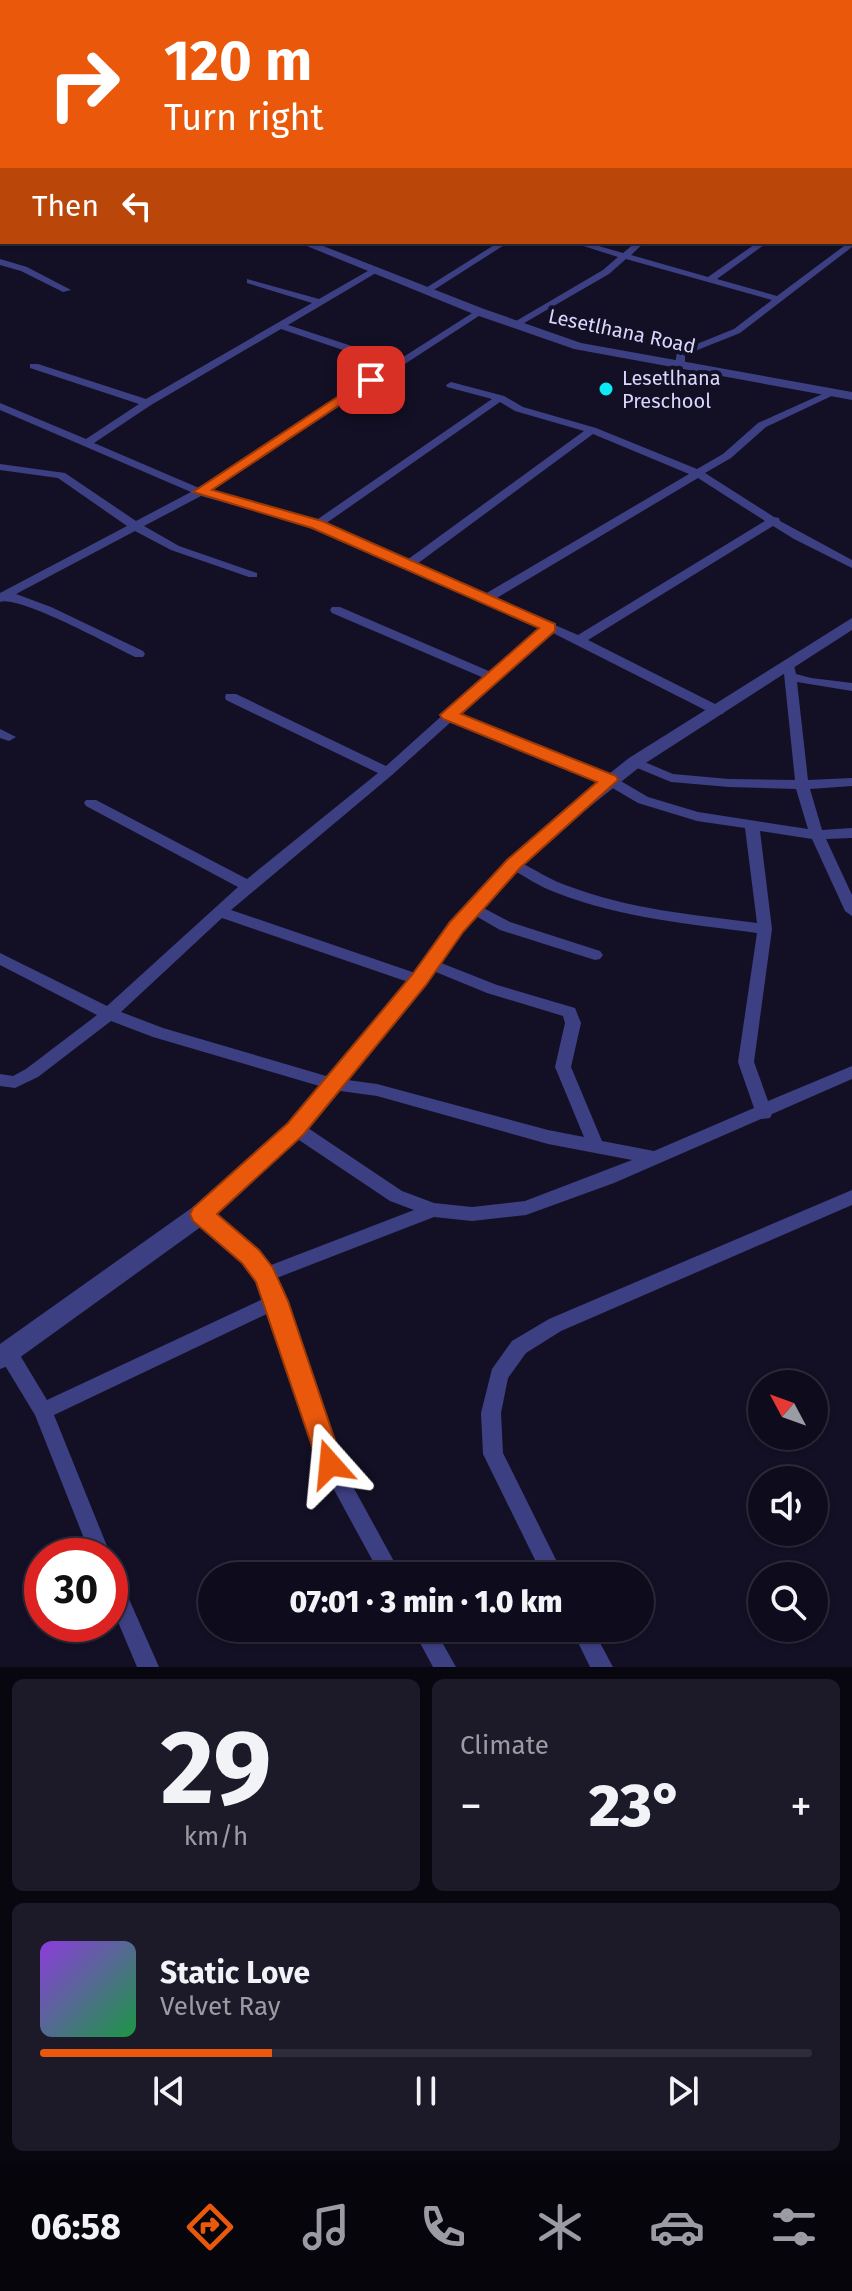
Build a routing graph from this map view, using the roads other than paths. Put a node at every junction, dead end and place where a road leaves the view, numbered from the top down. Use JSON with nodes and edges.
{"nodes":[{"id":1,"x":308,"y":244,"type":"edge"},
{"id":2,"x":502,"y":244,"type":"edge"},
{"id":3,"x":583,"y":244,"type":"edge"},
{"id":4,"x":638,"y":244,"type":"edge"},
{"id":5,"x":761,"y":244,"type":"edge"},
{"id":6,"x":851,"y":244,"type":"edge"},
{"id":7,"x":624,"y":254,"type":"junction"},
{"id":8,"x":0,"y":262,"type":"edge"},
{"id":9,"x":376,"y":270,"type":"junction"},
{"id":10,"x":711,"y":279,"type":"junction"},
{"id":11,"x":250,"y":281,"type":"dead end"},
{"id":12,"x":66,"y":290,"type":"dead end"},
{"id":13,"x":426,"y":291,"type":"junction"},
{"id":14,"x":778,"y":299,"type":"junction"},
{"id":15,"x":319,"y":302,"type":"junction"},
{"id":16,"x":480,"y":312,"type":"junction"},
{"id":17,"x":516,"y":324,"type":"junction"},
{"id":18,"x":278,"y":325,"type":"junction"},
{"id":19,"x":395,"y":364,"type":"junction"},
{"id":20,"x":680,"y":364,"type":"junction"},
{"id":21,"x":34,"y":366,"type":"dead end"},
{"id":22,"x":451,"y":385,"type":"dead end"},
{"id":23,"x":833,"y":393,"type":"junction"},
{"id":24,"x":852,"y":396,"type":"edge"},
{"id":25,"x":500,"y":398,"type":"junction"},
{"id":26,"x":147,"y":403,"type":"junction"},
{"id":27,"x":0,"y":406,"type":"edge"},
{"id":28,"x":592,"y":430,"type":"junction"},
{"id":29,"x":87,"y":443,"type":"junction"},
{"id":30,"x":0,"y":467,"type":"edge"},
{"id":31,"x":697,"y":473,"type":"junction"},
{"id":32,"x":200,"y":492,"type":"junction"},
{"id":33,"x":775,"y":520,"type":"junction"},
{"id":34,"x":317,"y":525,"type":"junction"},
{"id":35,"x":135,"y":526,"type":"junction"},
{"id":36,"x":852,"y":565,"type":"edge"},
{"id":37,"x":407,"y":566,"type":"junction"},
{"id":38,"x":253,"y":575,"type":"dead end"},
{"id":39,"x":3,"y":597,"type":"edge"},
{"id":40,"x":484,"y":600,"type":"junction"},
{"id":41,"x":336,"y":610,"type":"dead end"},
{"id":42,"x":852,"y":623,"type":"edge"},
{"id":43,"x":549,"y":627,"type":"junction"},
{"id":44,"x":579,"y":640,"type":"junction"},
{"id":45,"x":139,"y":654,"type":"dead end"},
{"id":46,"x":790,"y":670,"type":"junction"},
{"id":47,"x":492,"y":677,"type":"junction"},
{"id":48,"x":852,"y":687,"type":"edge"},
{"id":49,"x":231,"y":697,"type":"dead end"},
{"id":50,"x":718,"y":711,"type":"junction"},
{"id":51,"x":449,"y":715,"type":"junction"},
{"id":52,"x":635,"y":762,"type":"junction"},
{"id":53,"x":387,"y":772,"type":"junction"},
{"id":54,"x":609,"y":780,"type":"junction"},
{"id":55,"x":852,"y":782,"type":"edge"},
{"id":56,"x":802,"y":785,"type":"junction"},
{"id":57,"x":91,"y":803,"type":"dead end"},
{"id":58,"x":752,"y":825,"type":"junction"},
{"id":59,"x":852,"y":833,"type":"edge"},
{"id":60,"x":817,"y":835,"type":"junction"},
{"id":61,"x":513,"y":864,"type":"junction"},
{"id":62,"x":248,"y":886,"type":"junction"},
{"id":63,"x":474,"y":908,"type":"junction"},
{"id":64,"x":852,"y":911,"type":"edge"},
{"id":65,"x":220,"y":912,"type":"junction"},
{"id":66,"x":765,"y":929,"type":"junction"},
{"id":67,"x":595,"y":955,"type":"dead end"},
{"id":68,"x":0,"y":958,"type":"edge"},
{"id":69,"x":425,"y":972,"type":"junction"},
{"id":70,"x":109,"y":1014,"type":"junction"},
{"id":71,"x":852,"y":1072,"type":"edge"},
{"id":72,"x":0,"y":1080,"type":"edge"},
{"id":73,"x":333,"y":1084,"type":"junction"},
{"id":74,"x":764,"y":1113,"type":"junction"},
{"id":75,"x":296,"y":1129,"type":"junction"},
{"id":76,"x":596,"y":1146,"type":"junction"},
{"id":77,"x":657,"y":1158,"type":"junction"},
{"id":78,"x":852,"y":1197,"type":"edge"},
{"id":79,"x":433,"y":1210,"type":"junction"},
{"id":80,"x":201,"y":1214,"type":"junction"},
{"id":81,"x":265,"y":1275,"type":"junction"},
{"id":82,"x":276,"y":1301,"type":"junction"},
{"id":83,"x":4,"y":1356,"type":"edge"},
{"id":84,"x":43,"y":1411,"type":"junction"},
{"id":85,"x":94,"y":1538,"type":"edge"},
{"id":86,"x":384,"y":1562,"type":"edge"},
{"id":87,"x":547,"y":1562,"type":"edge"},
{"id":88,"x":128,"y":1621,"type":"edge"},
{"id":89,"x":430,"y":1642,"type":"edge"},
{"id":90,"x":589,"y":1642,"type":"edge"},
{"id":91,"x":148,"y":1667,"type":"edge"},
{"id":92,"x":445,"y":1667,"type":"edge"},
{"id":93,"x":602,"y":1667,"type":"edge"}],
"edges":[{"from":1,"to":9,"type":"street","name":"Lesetlhana Road"},
{"from":2,"to":13,"type":"street"},
{"from":3,"to":7,"type":"street"},
{"from":4,"to":7,"type":"street"},
{"from":5,"to":10,"type":"street"},
{"from":6,"to":14,"type":"street"},
{"from":7,"to":10,"type":"street"},
{"from":7,"to":17,"type":"street"},
{"from":8,"to":12,"type":"street"},
{"from":9,"to":13,"type":"street","name":"Lesetlhana Road"},
{"from":9,"to":15,"type":"street"},
{"from":10,"to":14,"type":"street"},
{"from":11,"to":15,"type":"street"},
{"from":13,"to":16,"type":"street","name":"Lesetlhana Road"},
{"from":14,"to":20,"type":"street"},
{"from":15,"to":18,"type":"street"},
{"from":16,"to":17,"type":"street","name":"Lesetlhana Road"},
{"from":16,"to":19,"type":"street"},
{"from":17,"to":20,"type":"street","name":"Lesetlhana Road"},
{"from":18,"to":19,"type":"street"},
{"from":18,"to":26,"type":"street"},
{"from":19,"to":32,"type":"street"},
{"from":20,"to":23,"type":"street","name":"Lesetlhana Road"},
{"from":21,"to":26,"type":"street"},
{"from":22,"to":25,"type":"street"},
{"from":23,"to":24,"type":"street","name":"Lesetlhana Road"},
{"from":23,"to":31,"type":"street"},
{"from":25,"to":28,"type":"street"},
{"from":25,"to":34,"type":"street"},
{"from":26,"to":29,"type":"street"},
{"from":27,"to":29,"type":"street"},
{"from":28,"to":31,"type":"street"},
{"from":28,"to":37,"type":"street"},
{"from":29,"to":32,"type":"street"},
{"from":30,"to":35,"type":"street"},
{"from":31,"to":33,"type":"street"},
{"from":31,"to":40,"type":"street"},
{"from":32,"to":34,"type":"street"},
{"from":32,"to":35,"type":"street"},
{"from":33,"to":36,"type":"street"},
{"from":33,"to":44,"type":"street"},
{"from":34,"to":37,"type":"street"},
{"from":35,"to":38,"type":"street"},
{"from":35,"to":39,"type":"street"},
{"from":37,"to":40,"type":"street"},
{"from":39,"to":45,"type":"street"},
{"from":40,"to":43,"type":"street"},
{"from":41,"to":47,"type":"street"},
{"from":42,"to":46,"type":"street"},
{"from":43,"to":44,"type":"street"},
{"from":43,"to":47,"type":"street"},
{"from":44,"to":50,"type":"street"},
{"from":46,"to":48,"type":"street"},
{"from":46,"to":50,"type":"street"},
{"from":46,"to":56,"type":"street"},
{"from":47,"to":51,"type":"street"},
{"from":49,"to":53,"type":"street"},
{"from":50,"to":52,"type":"street"},
{"from":51,"to":53,"type":"street"},
{"from":51,"to":54,"type":"street"},
{"from":52,"to":54,"type":"street"},
{"from":52,"to":56,"type":"street"},
{"from":53,"to":62,"type":"street"},
{"from":54,"to":58,"type":"street"},
{"from":54,"to":61,"type":"street"},
{"from":55,"to":56,"type":"street"},
{"from":56,"to":60,"type":"street"},
{"from":57,"to":62,"type":"street"},
{"from":58,"to":60,"type":"street"},
{"from":58,"to":66,"type":"street"},
{"from":59,"to":60,"type":"street"},
{"from":60,"to":64,"type":"street"},
{"from":61,"to":63,"type":"street"},
{"from":61,"to":66,"type":"street"},
{"from":62,"to":65,"type":"street"},
{"from":63,"to":67,"type":"street"},
{"from":63,"to":69,"type":"street"},
{"from":65,"to":69,"type":"street"},
{"from":65,"to":70,"type":"street"},
{"from":66,"to":74,"type":"street"},
{"from":68,"to":70,"type":"street"},
{"from":69,"to":73,"type":"street"},
{"from":69,"to":76,"type":"street"},
{"from":70,"to":72,"type":"street"},
{"from":70,"to":73,"type":"street"},
{"from":71,"to":74,"type":"street"},
{"from":73,"to":75,"type":"street"},
{"from":73,"to":76,"type":"street"},
{"from":74,"to":77,"type":"street"},
{"from":75,"to":79,"type":"street"},
{"from":75,"to":80,"type":"street"},
{"from":76,"to":77,"type":"street"},
{"from":77,"to":79,"type":"street"},
{"from":78,"to":87,"type":"street"},
{"from":79,"to":81,"type":"street"},
{"from":80,"to":81,"type":"street"},
{"from":80,"to":83,"type":"street"},
{"from":81,"to":82,"type":"street"},
{"from":82,"to":84,"type":"street"},
{"from":82,"to":86,"type":"street"},
{"from":83,"to":84,"type":"street"},
{"from":84,"to":85,"type":"street"},
{"from":88,"to":91,"type":"street"},
{"from":89,"to":92,"type":"street"},
{"from":90,"to":93,"type":"street"}]}
